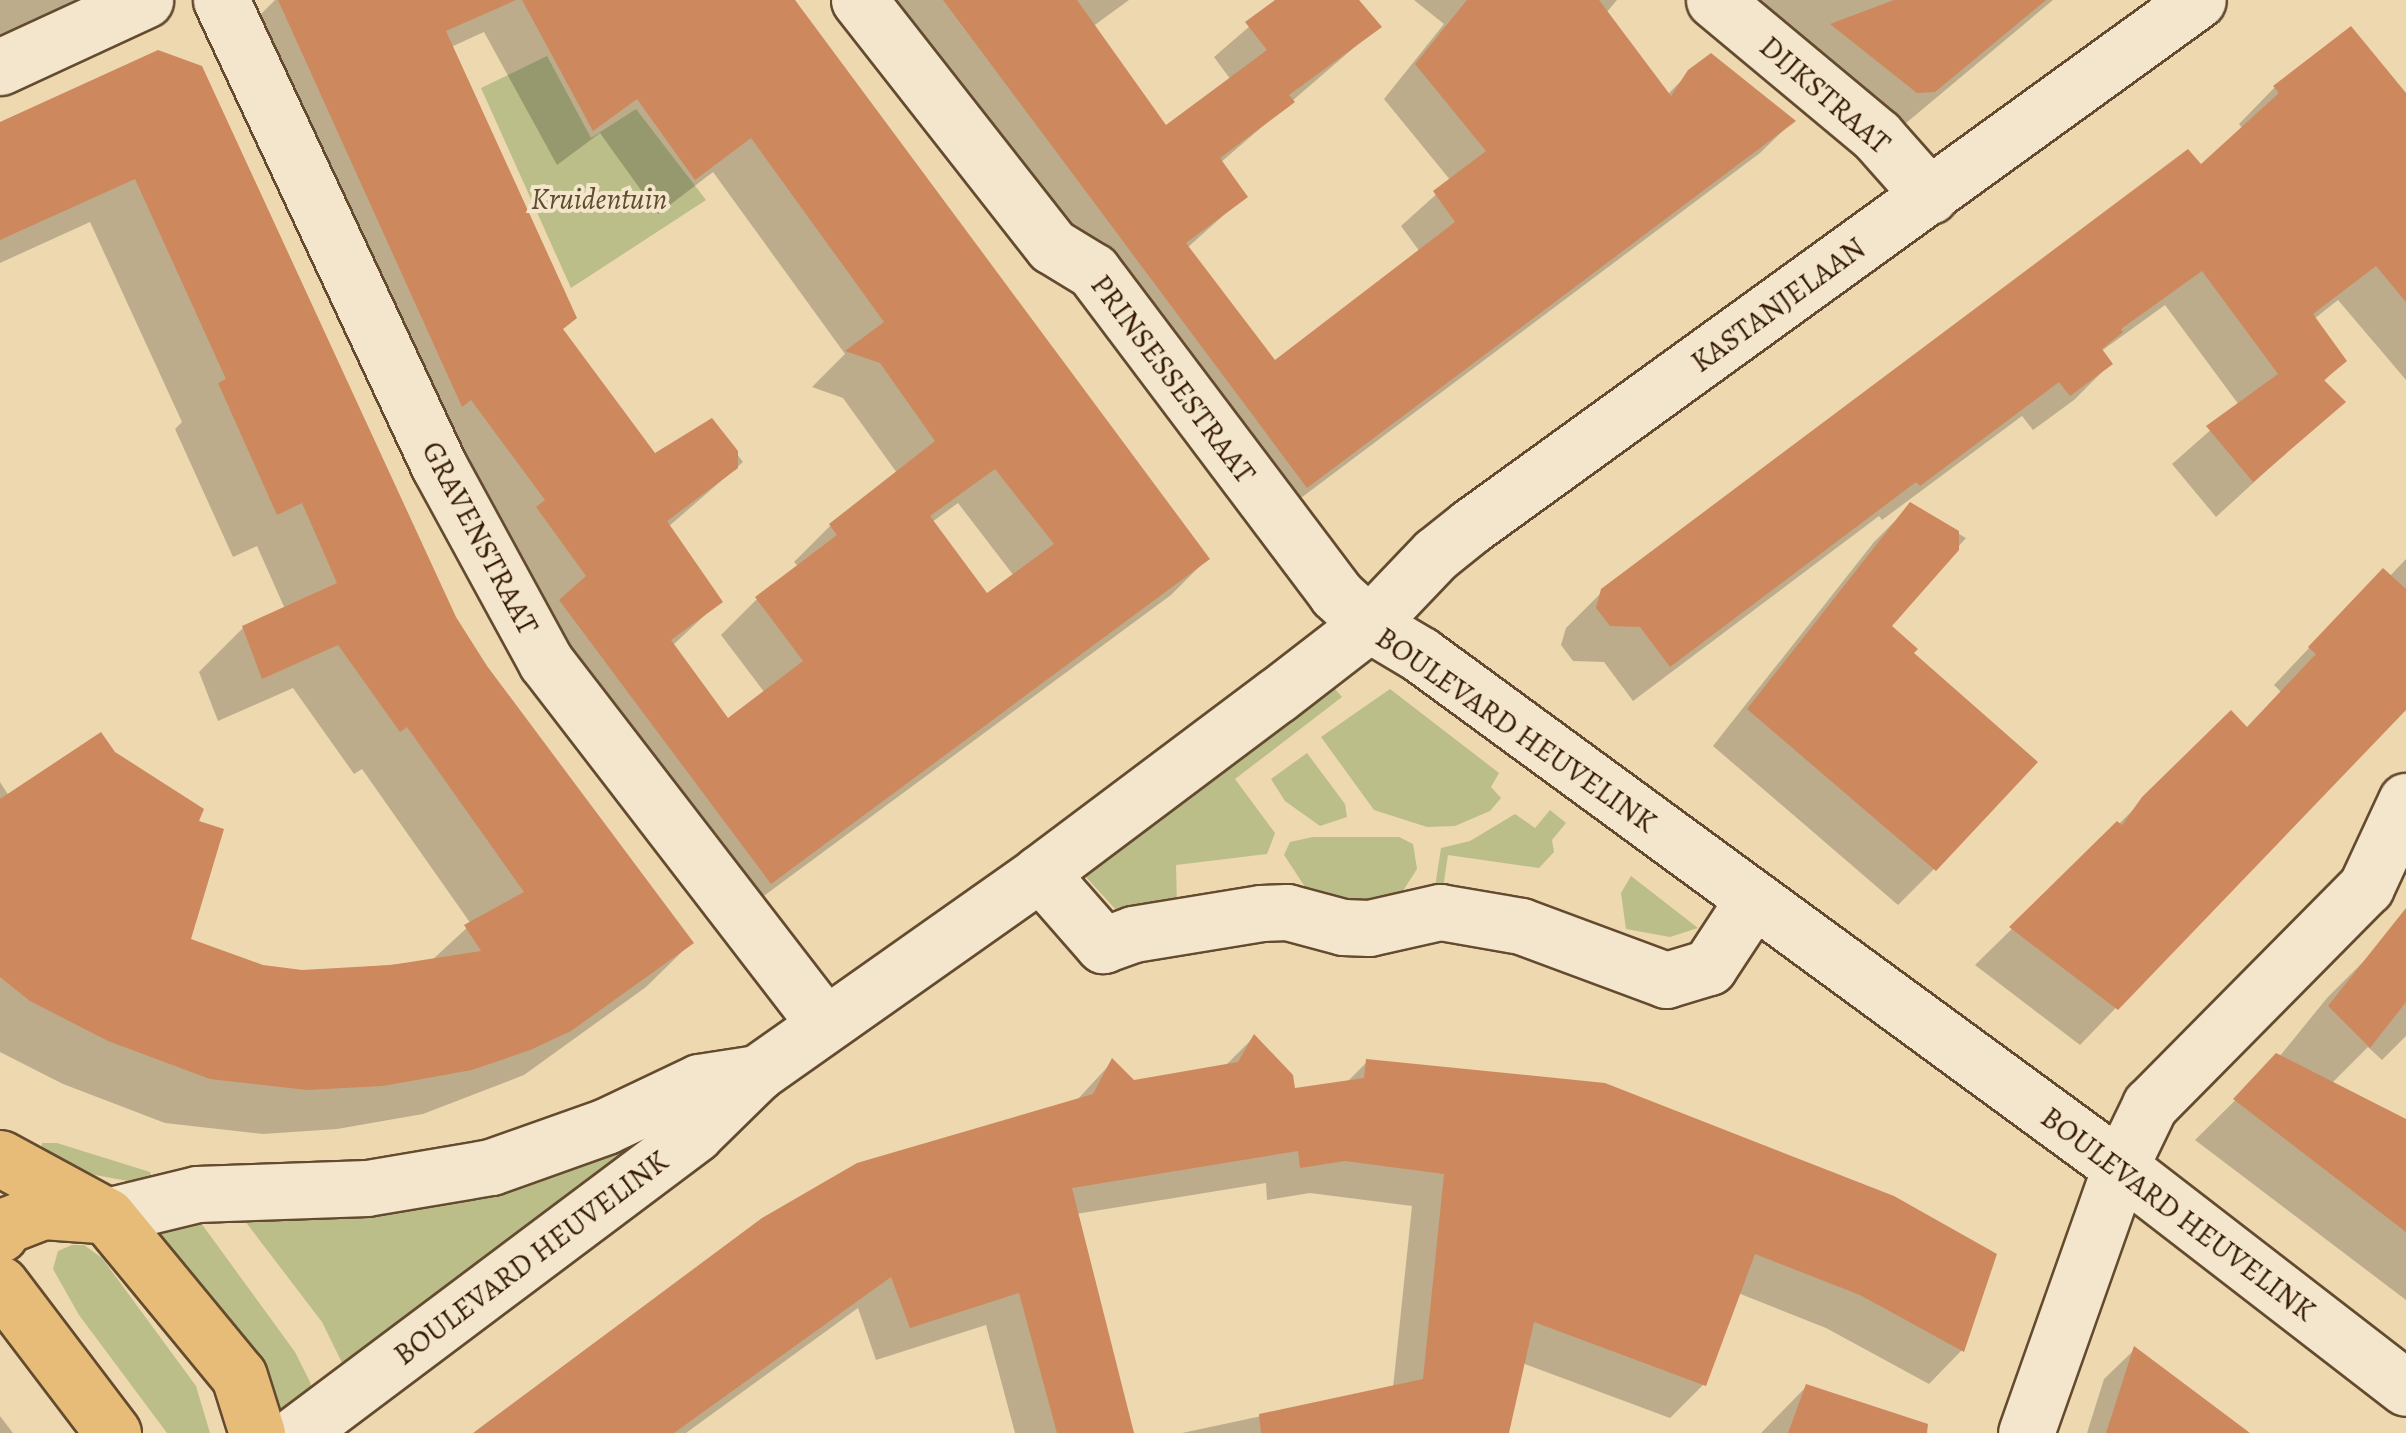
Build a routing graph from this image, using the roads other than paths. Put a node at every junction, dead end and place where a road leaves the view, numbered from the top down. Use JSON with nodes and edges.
{"nodes":[{"id":1,"x":146,"y":0,"type":"edge"},
{"id":2,"x":220,"y":0,"type":"edge"},
{"id":3,"x":860,"y":0,"type":"edge"},
{"id":4,"x":1714,"y":0,"type":"edge"},
{"id":5,"x":2198,"y":0,"type":"edge"},
{"id":6,"x":0,"y":68,"type":"edge"},
{"id":7,"x":1930,"y":196,"type":"junction"},
{"id":8,"x":1369,"y":624,"type":"junction"},
{"id":9,"x":2406,"y":801,"type":"edge"},
{"id":10,"x":1040,"y":873,"type":"junction"},
{"id":11,"x":1754,"y":900,"type":"junction"},
{"id":12,"x":824,"y":1023,"type":"junction"},
{"id":13,"x":757,"y":1073,"type":"junction"},
{"id":14,"x":0,"y":1158,"type":"edge"},
{"id":15,"x":2120,"y":1167,"type":"junction"},
{"id":16,"x":106,"y":1216,"type":"junction"},
{"id":17,"x":0,"y":1234,"type":"edge"},
{"id":18,"x":0,"y":1284,"type":"edge"},
{"id":19,"x":2406,"y":1388,"type":"edge"},
{"id":20,"x":113,"y":1433,"type":"edge"},
{"id":21,"x":257,"y":1433,"type":"edge"},
{"id":22,"x":297,"y":1433,"type":"edge"},
{"id":23,"x":2026,"y":1433,"type":"edge"}],
"edges":[{"from":1,"to":6,"type":"street"},
{"from":2,"to":12,"type":"street","name":"GRAVENSTRAAT"},
{"from":3,"to":8,"type":"street","name":"PRINSESSESTRAAT"},
{"from":4,"to":7,"type":"street","name":"DIJKSTRAAT"},
{"from":5,"to":7,"type":"street","name":"KASTANJELAAN"},
{"from":7,"to":8,"type":"street","name":"KASTANJELAAN"},
{"from":8,"to":10,"type":"street","name":"BOULEVARD HEUVELINK"},
{"from":8,"to":11,"type":"street","name":"BOULEVARD HEUVELINK"},
{"from":9,"to":15,"type":"street"},
{"from":10,"to":11,"type":"street"},
{"from":10,"to":12,"type":"street","name":"BOULEVARD HEUVELINK"},
{"from":11,"to":15,"type":"street","name":"BOULEVARD HEUVELINK"},
{"from":12,"to":13,"type":"street","name":"BOULEVARD HEUVELINK"},
{"from":13,"to":16,"type":"street","name":"BOULEVARD HEUVELINK"},
{"from":13,"to":22,"type":"street","name":"BOULEVARD HEUVELINK"},
{"from":14,"to":16,"type":"main road"},
{"from":15,"to":19,"type":"street","name":"BOULEVARD HEUVELINK"},
{"from":15,"to":23,"type":"street"},
{"from":16,"to":17,"type":"main road"},
{"from":16,"to":21,"type":"main road"},
{"from":18,"to":20,"type":"main road"}]}
